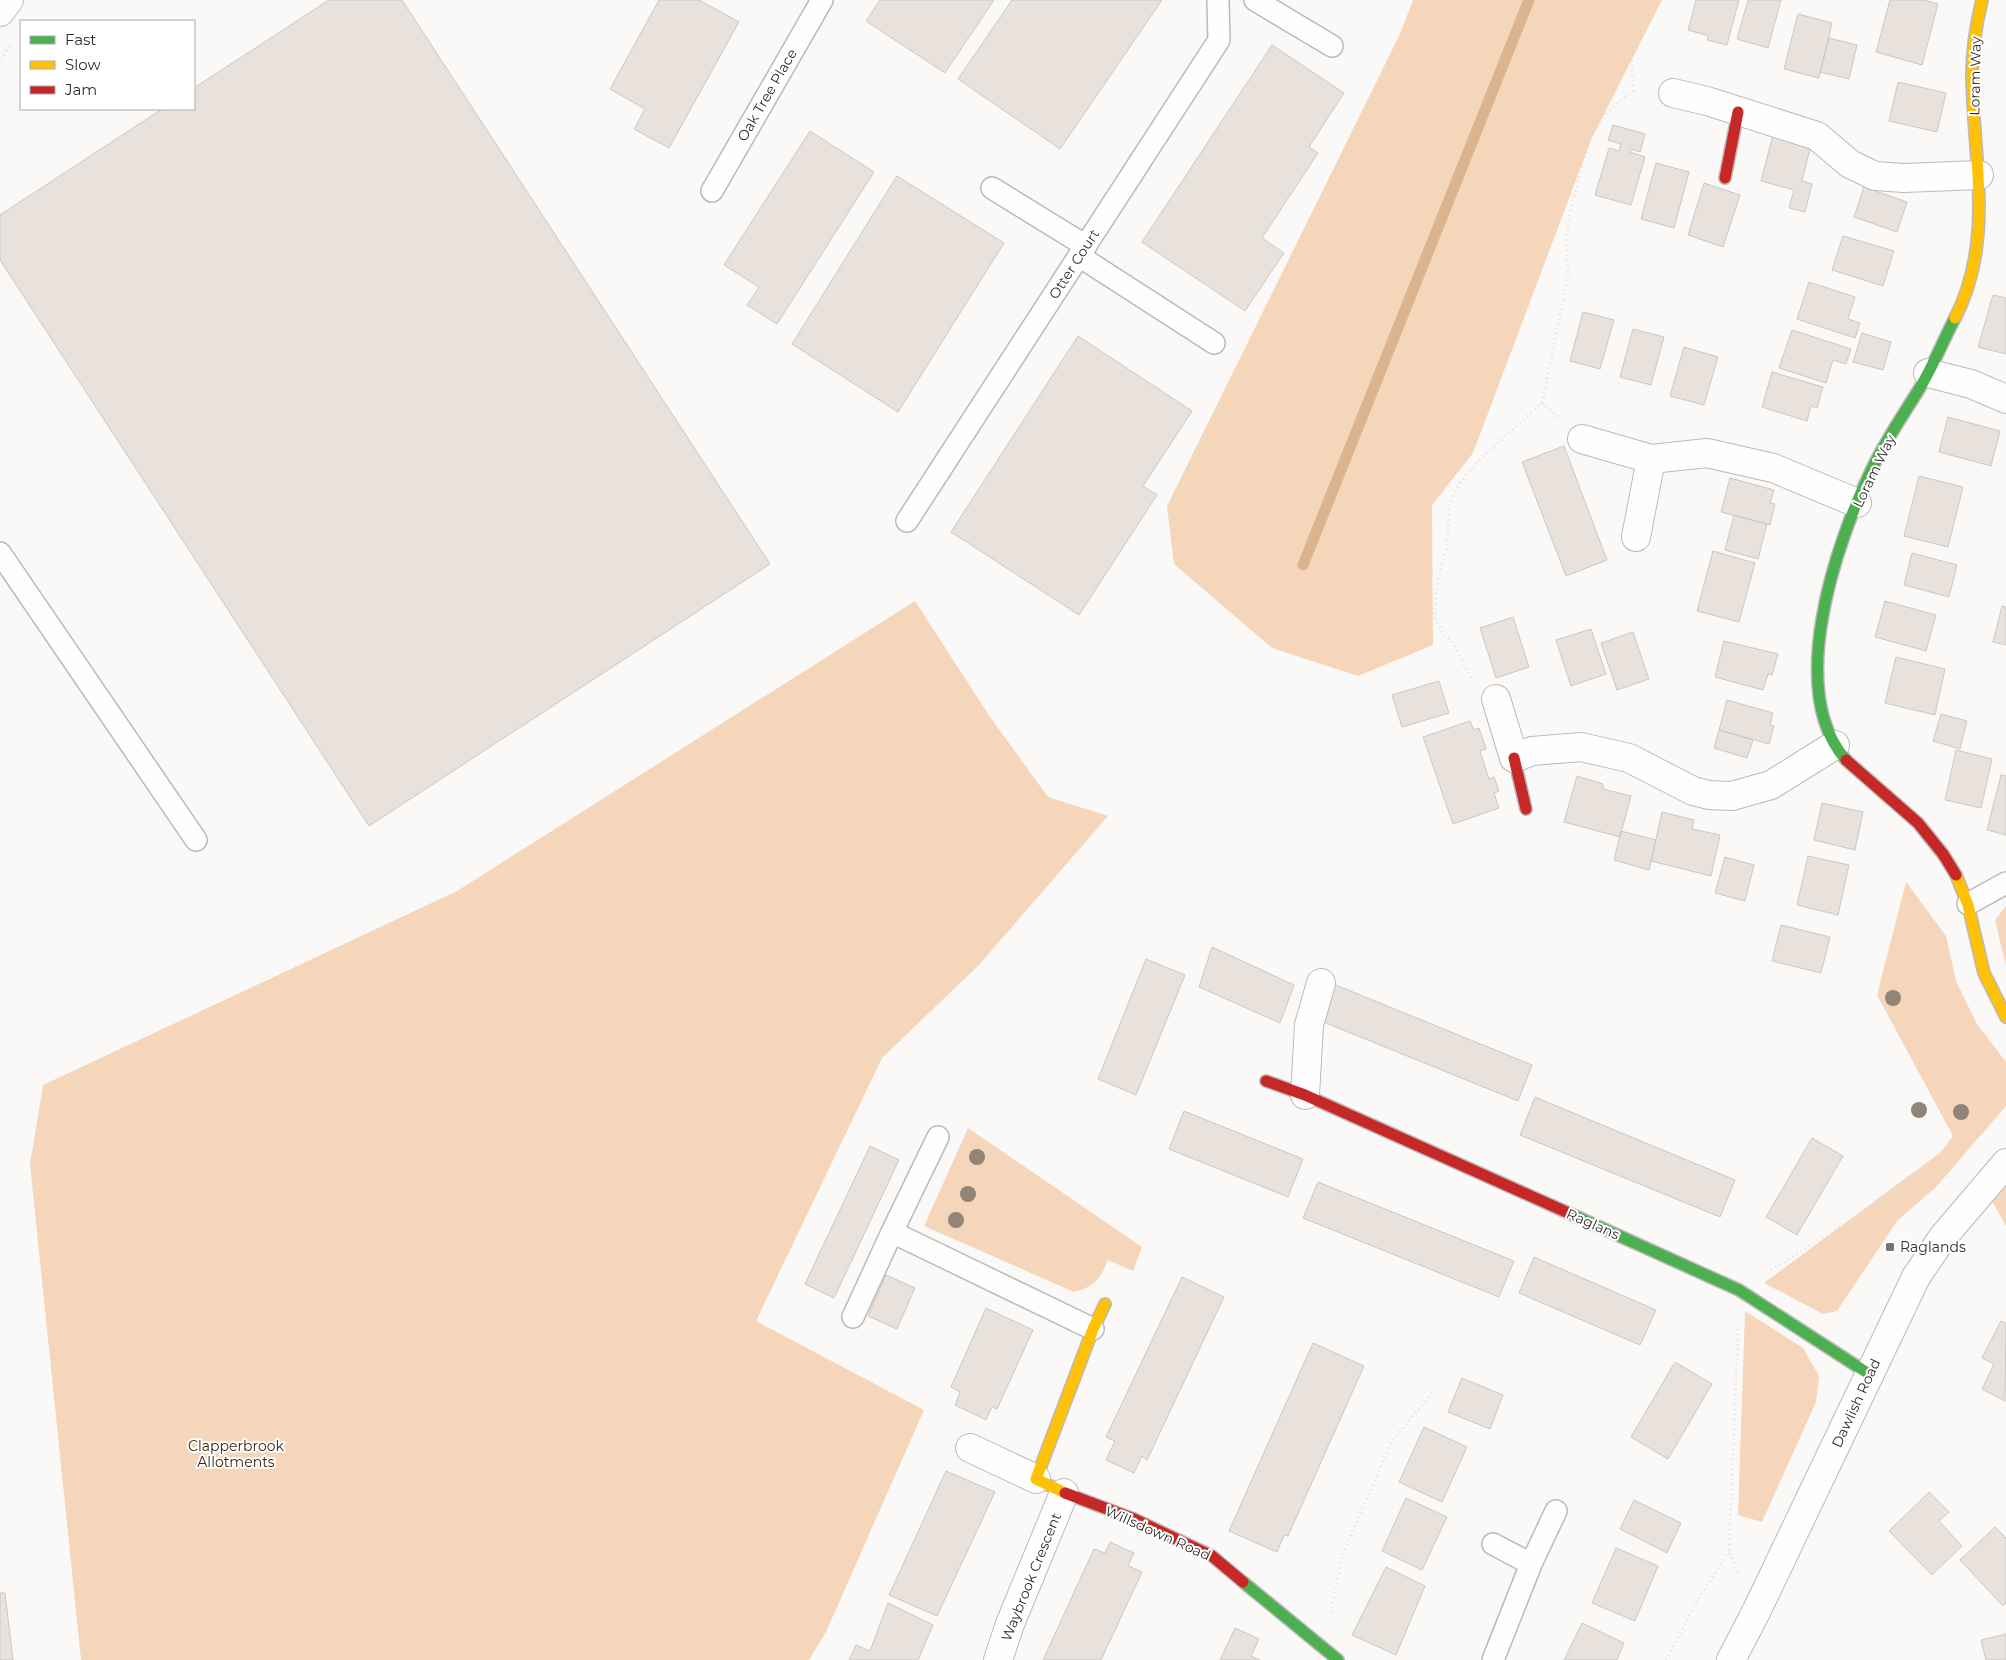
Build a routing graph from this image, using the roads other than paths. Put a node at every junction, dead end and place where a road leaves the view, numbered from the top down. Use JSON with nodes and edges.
{"nodes":[{"id":1,"x":9,"y":0,"type":"edge"},
{"id":2,"x":822,"y":0,"type":"edge"},
{"id":3,"x":1218,"y":0,"type":"edge"},
{"id":4,"x":1255,"y":0,"type":"edge"},
{"id":5,"x":1982,"y":0,"type":"edge"},
{"id":6,"x":0,"y":12,"type":"edge"},
{"id":7,"x":1332,"y":46,"type":"dead end"},
{"id":8,"x":1674,"y":93,"type":"dead end"},
{"id":9,"x":1738,"y":112,"type":"junction"},
{"id":10,"x":1979,"y":175,"type":"junction"},
{"id":11,"x":1725,"y":178,"type":"dead end"},
{"id":12,"x":992,"y":188,"type":"dead end"},
{"id":13,"x":712,"y":191,"type":"dead end"},
{"id":14,"x":1082,"y":251,"type":"junction"},
{"id":15,"x":1214,"y":343,"type":"dead end"},
{"id":16,"x":1928,"y":373,"type":"junction"},
{"id":17,"x":2006,"y":398,"type":"edge"},
{"id":18,"x":1582,"y":439,"type":"dead end"},
{"id":19,"x":1651,"y":459,"type":"junction"},
{"id":20,"x":1857,"y":504,"type":"junction"},
{"id":21,"x":907,"y":521,"type":"dead end"},
{"id":22,"x":1636,"y":537,"type":"dead end"},
{"id":23,"x":0,"y":553,"type":"edge"},
{"id":24,"x":1496,"y":699,"type":"road end"},
{"id":25,"x":1836,"y":745,"type":"junction"},
{"id":26,"x":1514,"y":758,"type":"junction"},
{"id":27,"x":1526,"y":809,"type":"dead end"},
{"id":28,"x":196,"y":840,"type":"dead end"},
{"id":29,"x":2006,"y":883,"type":"edge"},
{"id":30,"x":1968,"y":904,"type":"junction"},
{"id":31,"x":1321,"y":983,"type":"dead end"},
{"id":32,"x":2006,"y":1017,"type":"edge"},
{"id":33,"x":1266,"y":1081,"type":"dead end"},
{"id":34,"x":1305,"y":1095,"type":"junction"},
{"id":35,"x":938,"y":1137,"type":"dead end"},
{"id":36,"x":2006,"y":1163,"type":"edge"},
{"id":37,"x":892,"y":1232,"type":"junction"},
{"id":38,"x":1105,"y":1304,"type":"dead end"},
{"id":39,"x":853,"y":1317,"type":"dead end"},
{"id":40,"x":1094,"y":1329,"type":"junction"},
{"id":41,"x":1870,"y":1374,"type":"junction"},
{"id":42,"x":970,"y":1448,"type":"dead end"},
{"id":43,"x":1036,"y":1479,"type":"junction"},
{"id":44,"x":1064,"y":1493,"type":"junction"},
{"id":45,"x":1556,"y":1510,"type":"dead end"},
{"id":46,"x":1493,"y":1544,"type":"dead end"},
{"id":47,"x":1531,"y":1564,"type":"junction"},
{"id":48,"x":998,"y":1660,"type":"edge"},
{"id":49,"x":1338,"y":1660,"type":"edge"},
{"id":50,"x":1493,"y":1660,"type":"edge"},
{"id":51,"x":1731,"y":1660,"type":"edge"}],
"edges":[{"from":1,"to":6,"type":"street"},
{"from":2,"to":13,"type":"lane","name":"Oak Tree Place"},
{"from":3,"to":14,"type":"lane","name":"Otter Court"},
{"from":4,"to":7,"type":"lane"},
{"from":5,"to":10,"type":"street","name":"Loram Way"},
{"from":8,"to":9,"type":"street"},
{"from":9,"to":10,"type":"street"},
{"from":9,"to":11,"type":"street"},
{"from":10,"to":16,"type":"street","name":"Loram Way"},
{"from":12,"to":14,"type":"lane"},
{"from":14,"to":15,"type":"lane"},
{"from":14,"to":21,"type":"lane","name":"Otter Court"},
{"from":16,"to":17,"type":"street"},
{"from":16,"to":20,"type":"street","name":"Loram Way"},
{"from":18,"to":19,"type":"street"},
{"from":19,"to":20,"type":"street"},
{"from":19,"to":22,"type":"street"},
{"from":20,"to":25,"type":"street","name":"Loram Way"},
{"from":23,"to":28,"type":"lane"},
{"from":24,"to":26,"type":"street"},
{"from":25,"to":26,"type":"street"},
{"from":25,"to":30,"type":"street","name":"Loram Way"},
{"from":26,"to":27,"type":"street"},
{"from":29,"to":30,"type":"lane"},
{"from":30,"to":32,"type":"street","name":"Loram Way"},
{"from":31,"to":34,"type":"street"},
{"from":33,"to":34,"type":"street","name":"Raglans"},
{"from":34,"to":41,"type":"street","name":"Raglans"},
{"from":35,"to":37,"type":"lane"},
{"from":36,"to":41,"type":"street","name":"Dawlish Road"},
{"from":37,"to":39,"type":"lane"},
{"from":37,"to":40,"type":"lane"},
{"from":38,"to":40,"type":"street"},
{"from":40,"to":43,"type":"street"},
{"from":41,"to":51,"type":"street","name":"Dawlish Road"},
{"from":42,"to":43,"type":"street","name":"Willsdown Road"},
{"from":43,"to":44,"type":"street","name":"Willsdown Road"},
{"from":44,"to":48,"type":"street","name":"Waybrook Crescent"},
{"from":44,"to":49,"type":"street","name":"Willsdown Road"},
{"from":45,"to":47,"type":"lane"},
{"from":46,"to":47,"type":"lane"},
{"from":47,"to":50,"type":"lane"}]}
